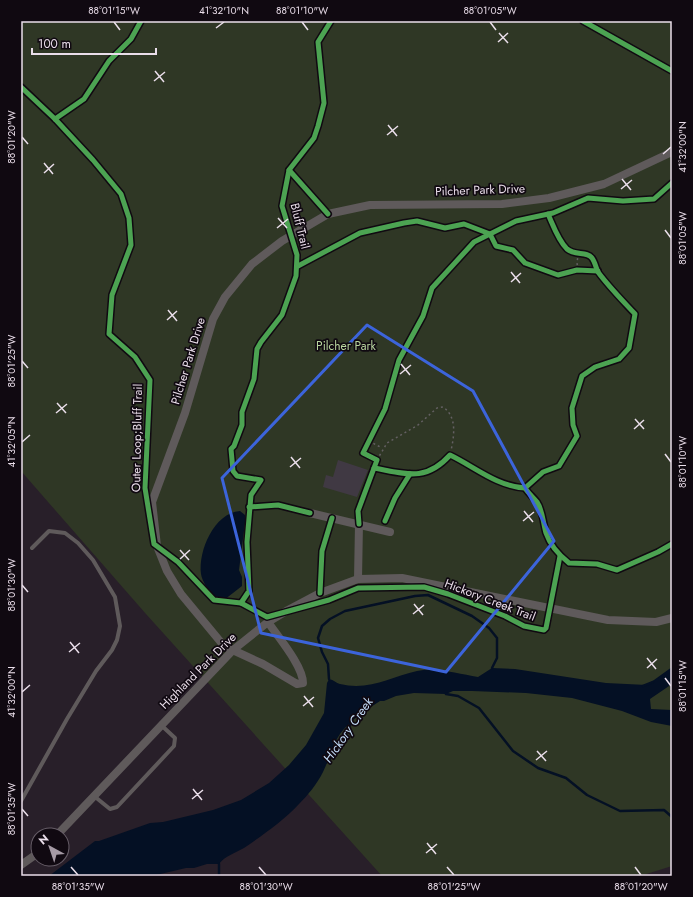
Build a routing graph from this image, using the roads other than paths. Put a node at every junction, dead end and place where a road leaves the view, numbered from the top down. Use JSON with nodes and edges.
{"nodes":[{"id":1,"x":672,"y":152,"type":"edge"},
{"id":2,"x":310,"y":513,"type":"dead end"},
{"id":3,"x":359,"y":524,"type":"junction"},
{"id":4,"x":390,"y":532,"type":"dead end"},
{"id":5,"x":32,"y":548,"type":"dead end"},
{"id":6,"x":358,"y":580,"type":"junction"},
{"id":7,"x":672,"y":618,"type":"edge"},
{"id":8,"x":268,"y":622,"type":"junction"},
{"id":9,"x":233,"y":650,"type":"junction"},
{"id":10,"x":162,"y":725,"type":"junction"},
{"id":11,"x":94,"y":795,"type":"junction"},
{"id":12,"x":21,"y":802,"type":"edge"},
{"id":13,"x":64,"y":827,"type":"edge"},
{"id":14,"x":30,"y":859,"type":"edge"},
{"id":15,"x":21,"y":865,"type":"edge"}],
"edges":[{"from":1,"to":9,"type":"street","name":"Pilcher Park Drive"},
{"from":2,"to":3,"type":"street"},
{"from":3,"to":4,"type":"street"},
{"from":3,"to":6,"type":"street"},
{"from":5,"to":12,"type":"lane"},
{"from":6,"to":7,"type":"street","name":"Highland Park Drive"},
{"from":6,"to":8,"type":"street","name":"Highland Park Drive"},
{"from":8,"to":9,"type":"street","name":"Highland Park Drive"},
{"from":8,"to":9,"type":"street","name":"Pilcher Park Drive"},
{"from":9,"to":10,"type":"street","name":"Highland Park Drive"},
{"from":10,"to":11,"type":"street","name":"Highland Park Drive"},
{"from":10,"to":11,"type":"lane"},
{"from":11,"to":13,"type":"street","name":"Highland Park Drive"},
{"from":14,"to":15,"type":"street"}]}
